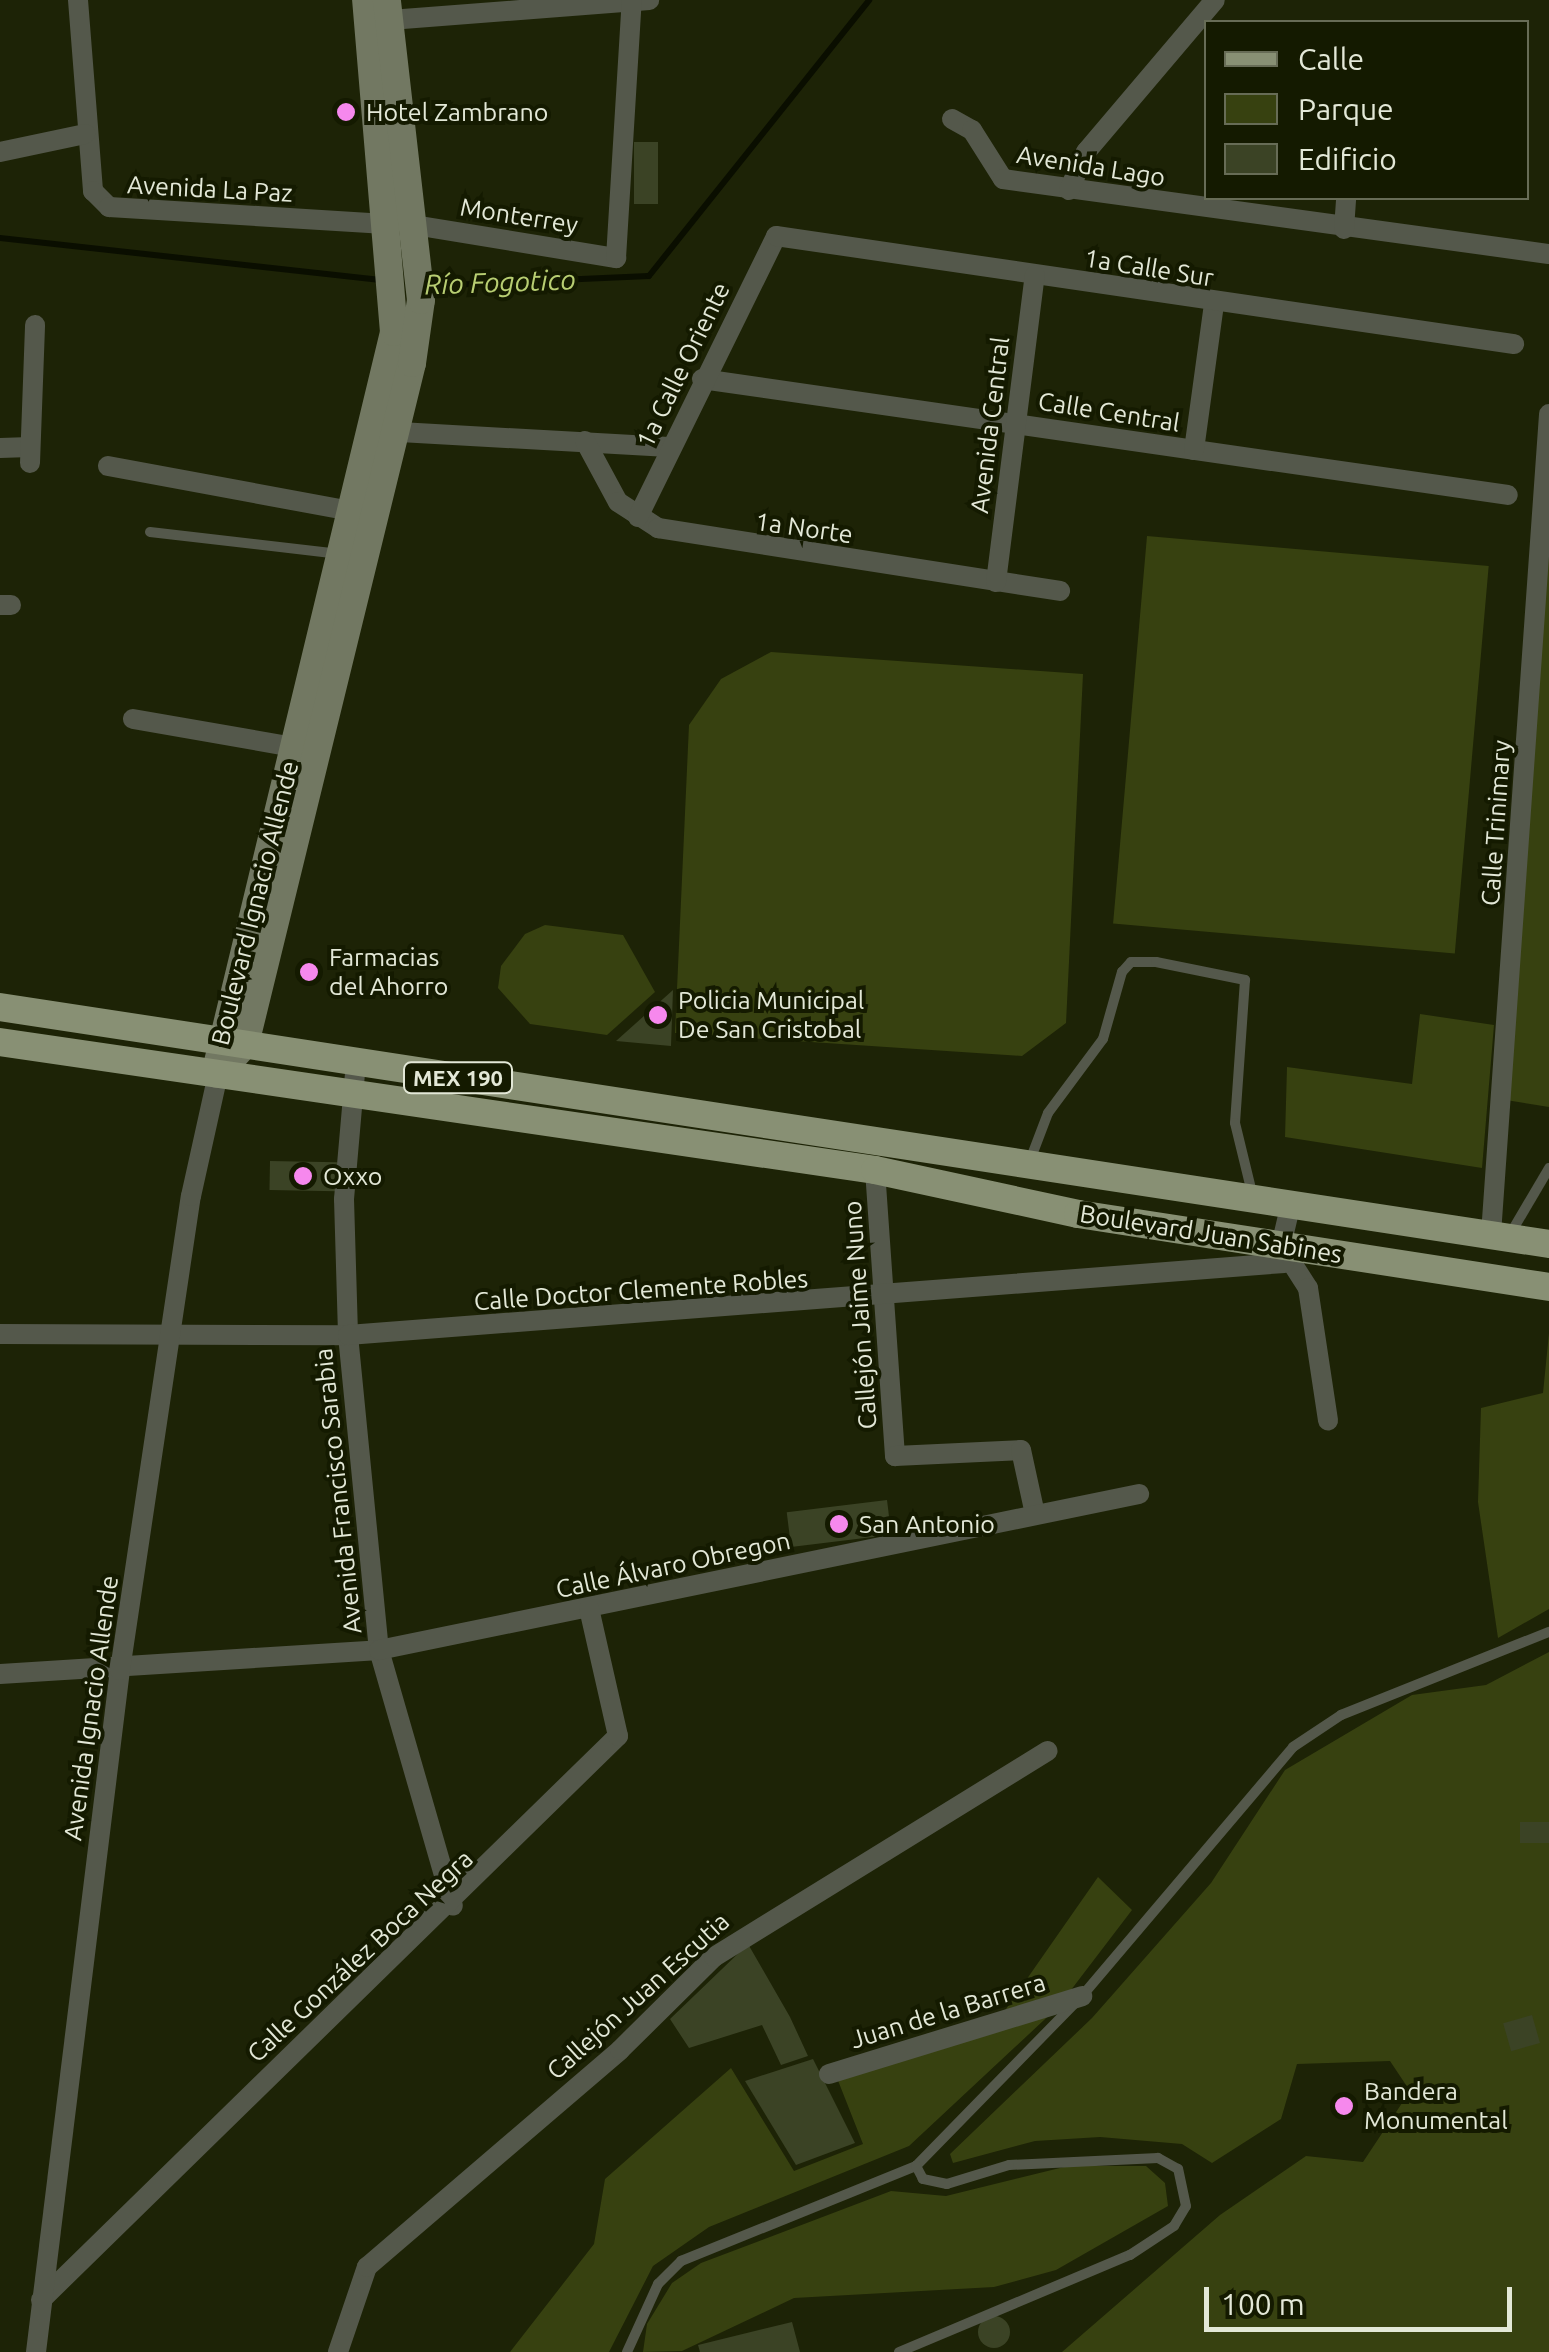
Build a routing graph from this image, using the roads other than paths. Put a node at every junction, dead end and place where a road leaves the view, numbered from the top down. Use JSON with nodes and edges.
{"nodes":[{"id":1,"x":78,"y":0,"type":"edge"},
{"id":2,"x":1214,"y":0,"type":"edge"},
{"id":3,"x":638,"y":1,"type":"edge"},
{"id":4,"x":378,"y":10,"type":"edge"},
{"id":5,"x":952,"y":118,"type":"dead end"},
{"id":6,"x":86,"y":134,"type":"junction"},
{"id":7,"x":0,"y":152,"type":"edge"},
{"id":8,"x":1069,"y":190,"type":"junction"},
{"id":9,"x":1346,"y":200,"type":"edge"},
{"id":10,"x":1344,"y":229,"type":"junction"},
{"id":11,"x":402,"y":233,"type":"junction"},
{"id":12,"x":776,"y":236,"type":"joint"},
{"id":13,"x":1549,"y":254,"type":"edge"},
{"id":14,"x":1034,"y":275,"type":"junction"},
{"id":15,"x":1214,"y":304,"type":"junction"},
{"id":16,"x":35,"y":324,"type":"dead end"},
{"id":17,"x":1514,"y":344,"type":"dead end"},
{"id":18,"x":702,"y":379,"type":"junction"},
{"id":19,"x":1549,"y":414,"type":"edge"},
{"id":20,"x":1016,"y":424,"type":"junction"},
{"id":21,"x":385,"y":432,"type":"junction"},
{"id":22,"x":585,"y":440,"type":"junction"},
{"id":23,"x":669,"y":447,"type":"junction"},
{"id":24,"x":0,"y":448,"type":"edge"},
{"id":25,"x":1194,"y":450,"type":"junction"},
{"id":26,"x":108,"y":466,"type":"dead end"},
{"id":27,"x":1508,"y":495,"type":"dead end"},
{"id":28,"x":352,"y":512,"type":"junction"},
{"id":29,"x":638,"y":517,"type":"junction"},
{"id":30,"x":150,"y":532,"type":"dead end"},
{"id":31,"x":341,"y":554,"type":"junction"},
{"id":32,"x":996,"y":582,"type":"junction"},
{"id":33,"x":1060,"y":591,"type":"dead end"},
{"id":34,"x":133,"y":719,"type":"dead end"},
{"id":35,"x":292,"y":746,"type":"junction"},
{"id":36,"x":0,"y":1007,"type":"edge"},
{"id":37,"x":217,"y":1040,"type":"junction"},
{"id":38,"x":0,"y":1042,"type":"edge"},
{"id":39,"x":245,"y":1044,"type":"junction"},
{"id":40,"x":356,"y":1062,"type":"junction"},
{"id":41,"x":218,"y":1074,"type":"junction"},
{"id":42,"x":348,"y":1096,"type":"junction"},
{"id":43,"x":1027,"y":1168,"type":"junction"},
{"id":44,"x":875,"y":1170,"type":"junction"},
{"id":45,"x":1547,"y":1175,"type":"edge"},
{"id":46,"x":1253,"y":1198,"type":"junction"},
{"id":47,"x":1291,"y":1204,"type":"junction"},
{"id":48,"x":1500,"y":1236,"type":"junction"},
{"id":49,"x":1549,"y":1244,"type":"edge"},
{"id":50,"x":1283,"y":1255,"type":"junction"},
{"id":51,"x":1549,"y":1287,"type":"edge"},
{"id":52,"x":878,"y":1300,"type":"junction"},
{"id":53,"x":0,"y":1334,"type":"edge"},
{"id":54,"x":348,"y":1335,"type":"junction"},
{"id":55,"x":170,"y":1337,"type":"junction"},
{"id":56,"x":1328,"y":1421,"type":"dead end"},
{"id":57,"x":1139,"y":1494,"type":"dead end"},
{"id":58,"x":1035,"y":1514,"type":"junction"},
{"id":59,"x":589,"y":1608,"type":"junction"},
{"id":60,"x":1549,"y":1632,"type":"edge"},
{"id":61,"x":379,"y":1650,"type":"junction"},
{"id":62,"x":120,"y":1670,"type":"junction"},
{"id":63,"x":0,"y":1674,"type":"edge"},
{"id":64,"x":1046,"y":1751,"type":"dead end"},
{"id":65,"x":453,"y":1906,"type":"junction"},
{"id":66,"x":1082,"y":1996,"type":"junction"},
{"id":67,"x":829,"y":2074,"type":"dead end"},
{"id":68,"x":916,"y":2166,"type":"junction"},
{"id":69,"x":40,"y":2300,"type":"junction"},
{"id":70,"x":36,"y":2352,"type":"edge"},
{"id":71,"x":338,"y":2352,"type":"edge"},
{"id":72,"x":627,"y":2352,"type":"edge"},
{"id":73,"x":899,"y":2352,"type":"edge"}],
"edges":[{"from":1,"to":6,"type":"street","name":"Avenida La Paz"},
{"from":2,"to":8,"type":"street"},
{"from":3,"to":4,"type":"street"},
{"from":3,"to":11,"type":"street","name":"Monterrey"},
{"from":4,"to":11,"type":"main road","name":"Boulevard Ignacio Allende"},
{"from":5,"to":8,"type":"street","name":"Avenida Lago"},
{"from":6,"to":7,"type":"street"},
{"from":6,"to":11,"type":"street","name":"Avenida La Paz"},
{"from":8,"to":10,"type":"street","name":"Avenida Lago"},
{"from":9,"to":10,"type":"street"},
{"from":10,"to":13,"type":"street","name":"Avenida Lago"},
{"from":11,"to":21,"type":"main road","name":"Boulevard Ignacio Allende"},
{"from":12,"to":14,"type":"street","name":"1a Calle Sur"},
{"from":12,"to":18,"type":"street","name":"1a Calle Oriente"},
{"from":14,"to":15,"type":"street","name":"1a Calle Sur"},
{"from":14,"to":20,"type":"street","name":"Avenida Central"},
{"from":15,"to":17,"type":"street","name":"1a Calle Sur"},
{"from":15,"to":25,"type":"street"},
{"from":16,"to":24,"type":"street"},
{"from":18,"to":20,"type":"street","name":"Calle Central"},
{"from":18,"to":23,"type":"street","name":"1a Calle Oriente"},
{"from":19,"to":48,"type":"street","name":"Calle Trinimary"},
{"from":20,"to":25,"type":"street","name":"Calle Central"},
{"from":20,"to":32,"type":"street","name":"Avenida Central"},
{"from":21,"to":22,"type":"street"},
{"from":21,"to":28,"type":"main road","name":"Boulevard Ignacio Allende"},
{"from":21,"to":39,"type":"main road","name":"Boulevard Ignacio Allende"},
{"from":22,"to":23,"type":"street"},
{"from":22,"to":29,"type":"street"},
{"from":23,"to":29,"type":"street","name":"1a Calle Oriente"},
{"from":25,"to":27,"type":"street","name":"Calle Central"},
{"from":26,"to":28,"type":"street"},
{"from":28,"to":31,"type":"main road","name":"Boulevard Ignacio Allende"},
{"from":29,"to":32,"type":"street","name":"1a Norte"},
{"from":30,"to":31,"type":"lane"},
{"from":31,"to":35,"type":"main road","name":"Boulevard Ignacio Allende"},
{"from":32,"to":33,"type":"street","name":"1a Norte"},
{"from":34,"to":35,"type":"street"},
{"from":35,"to":37,"type":"main road","name":"Boulevard Ignacio Allende"},
{"from":36,"to":37,"type":"main road","number":"MEX 190"},
{"from":37,"to":39,"type":"main road","number":"MEX 190"},
{"from":37,"to":41,"type":"main road","name":"Boulevard Ignacio Allende"},
{"from":38,"to":41,"type":"main road","number":"MEX 190"},
{"from":39,"to":40,"type":"main road","number":"MEX 190"},
{"from":39,"to":41,"type":"main road","name":"Boulevard Ignacio Allende"},
{"from":40,"to":42,"type":"street","name":"Avenida Francisco Sarabia"},
{"from":40,"to":43,"type":"main road","name":"Boulevard Juan Sabines","number":"MEX 190"},
{"from":41,"to":42,"type":"main road","number":"MEX 190"},
{"from":41,"to":55,"type":"street","name":"Avenida Ignacio Allende"},
{"from":42,"to":44,"type":"main road","number":"MEX 190"},
{"from":42,"to":54,"type":"street","name":"Avenida Francisco Sarabia"},
{"from":43,"to":46,"type":"main road","name":"Boulevard Juan Sabines","number":"MEX 190"},
{"from":43,"to":46,"type":"lane"},
{"from":44,"to":50,"type":"main road","name":"Boulevard Juan Sabines","number":"MEX 190"},
{"from":44,"to":52,"type":"street","name":"Callejón Jaime Nuno"},
{"from":45,"to":48,"type":"lane"},
{"from":46,"to":47,"type":"main road","name":"Boulevard Juan Sabines","number":"MEX 190"},
{"from":47,"to":48,"type":"main road","name":"Boulevard Juan Sabines","number":"MEX 190"},
{"from":47,"to":50,"type":"street"},
{"from":48,"to":49,"type":"main road","name":"Boulevard Juan Sabines","number":"MEX 190"},
{"from":50,"to":51,"type":"main road","name":"Boulevard Juan Sabines","number":"MEX 190"},
{"from":50,"to":52,"type":"street","name":"Calle Doctor Clemente Robles"},
{"from":50,"to":56,"type":"street"},
{"from":52,"to":54,"type":"street","name":"Calle Doctor Clemente Robles"},
{"from":52,"to":58,"type":"street","name":"Callejón Jaime Nuno"},
{"from":53,"to":55,"type":"street","name":"Calle Doctor Clemente Robles"},
{"from":54,"to":55,"type":"street","name":"Calle Doctor Clemente Robles"},
{"from":54,"to":61,"type":"street","name":"Avenida Francisco Sarabia"},
{"from":55,"to":62,"type":"street","name":"Avenida Ignacio Allende"},
{"from":57,"to":58,"type":"street","name":"Calle Álvaro Obregon"},
{"from":58,"to":59,"type":"street","name":"Calle Álvaro Obregon"},
{"from":59,"to":61,"type":"street","name":"Calle Álvaro Obregon"},
{"from":59,"to":65,"type":"street","name":"Calle González Boca Negra"},
{"from":60,"to":66,"type":"lane"},
{"from":61,"to":62,"type":"street","name":"Calle Álvaro Obregon"},
{"from":61,"to":65,"type":"street","name":"Avenida Francisco Sarabia"},
{"from":62,"to":63,"type":"street","name":"Calle Álvaro Obregon"},
{"from":62,"to":69,"type":"street","name":"Avenida Ignacio Allende"},
{"from":64,"to":71,"type":"street","name":"Callejón Juan Escutia"},
{"from":65,"to":69,"type":"street","name":"Calle González Boca Negra"},
{"from":66,"to":67,"type":"street","name":"Juan de la Barrera"},
{"from":66,"to":68,"type":"lane"},
{"from":68,"to":72,"type":"lane"},
{"from":68,"to":73,"type":"lane"},
{"from":69,"to":70,"type":"street","name":"Avenida Ignacio Allende"}]}
